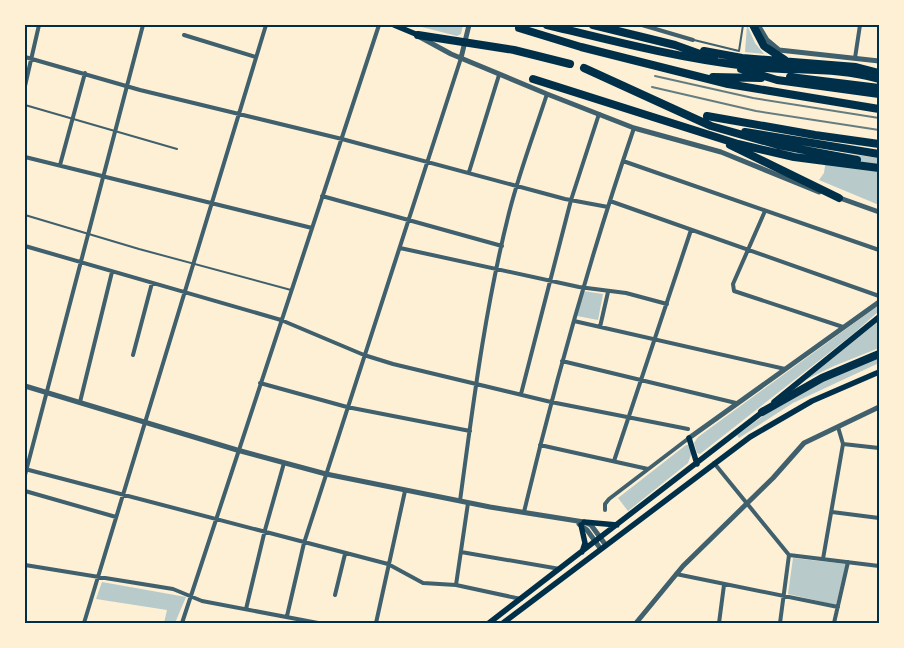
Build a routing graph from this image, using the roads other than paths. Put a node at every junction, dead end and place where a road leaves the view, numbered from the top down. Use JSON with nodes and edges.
{"nodes":[{"id":1,"x":39,"y":25,"type":"edge"},
{"id":2,"x":143,"y":25,"type":"edge"},
{"id":3,"x":266,"y":25,"type":"edge"},
{"id":4,"x":379,"y":25,"type":"edge"},
{"id":5,"x":394,"y":25,"type":"edge"},
{"id":6,"x":469,"y":25,"type":"edge"},
{"id":7,"x":547,"y":25,"type":"edge"},
{"id":8,"x":593,"y":25,"type":"edge"},
{"id":9,"x":642,"y":25,"type":"edge"},
{"id":10,"x":742,"y":25,"type":"edge"},
{"id":11,"x":754,"y":25,"type":"edge"},
{"id":12,"x":758,"y":25,"type":"edge"},
{"id":13,"x":860,"y":25,"type":"edge"},
{"id":14,"x":519,"y":28,"type":"dead end"},
{"id":15,"x":184,"y":35,"type":"dead end"},
{"id":16,"x":418,"y":35,"type":"junction"},
{"id":17,"x":693,"y":40,"type":"joint"},
{"id":18,"x":464,"y":44,"type":"junction"},
{"id":19,"x":675,"y":46,"type":"junction"},
{"id":20,"x":25,"y":57,"type":"edge"},
{"id":21,"x":256,"y":57,"type":"junction"},
{"id":22,"x":31,"y":58,"type":"junction"},
{"id":23,"x":461,"y":58,"type":"junction"},
{"id":24,"x":855,"y":58,"type":"junction"},
{"id":25,"x":786,"y":61,"type":"junction"},
{"id":26,"x":879,"y":61,"type":"edge"},
{"id":27,"x":570,"y":64,"type":"dead end"},
{"id":28,"x":584,"y":68,"type":"dead end"},
{"id":29,"x":85,"y":73,"type":"junction"},
{"id":30,"x":499,"y":75,"type":"junction"},
{"id":31,"x":875,"y":75,"type":"edge"},
{"id":32,"x":693,"y":76,"type":"junction"},
{"id":33,"x":533,"y":79,"type":"dead end"},
{"id":34,"x":128,"y":84,"type":"junction"},
{"id":35,"x":25,"y":86,"type":"edge"},
{"id":36,"x":879,"y":88,"type":"edge"},
{"id":37,"x":547,"y":94,"type":"junction"},
{"id":38,"x":879,"y":94,"type":"edge"},
{"id":39,"x":25,"y":105,"type":"edge"},
{"id":40,"x":879,"y":109,"type":"edge"},
{"id":41,"x":239,"y":114,"type":"junction"},
{"id":42,"x":599,"y":114,"type":"junction"},
{"id":43,"x":707,"y":116,"type":"dead end"},
{"id":44,"x":73,"y":118,"type":"junction"},
{"id":45,"x":711,"y":126,"type":"junction"},
{"id":46,"x":634,"y":128,"type":"junction"},
{"id":47,"x":115,"y":131,"type":"junction"},
{"id":48,"x":710,"y":136,"type":"junction"},
{"id":49,"x":342,"y":139,"type":"junction"},
{"id":50,"x":879,"y":144,"type":"edge"},
{"id":51,"x":177,"y":149,"type":"dead end"},
{"id":52,"x":879,"y":154,"type":"edge"},
{"id":53,"x":25,"y":157,"type":"edge"},
{"id":54,"x":427,"y":161,"type":"junction"},
{"id":55,"x":622,"y":161,"type":"junction"},
{"id":56,"x":60,"y":165,"type":"junction"},
{"id":57,"x":878,"y":167,"type":"edge"},
{"id":58,"x":470,"y":172,"type":"junction"},
{"id":59,"x":103,"y":176,"type":"junction"},
{"id":60,"x":516,"y":185,"type":"junction"},
{"id":61,"x":322,"y":196,"type":"junction"},
{"id":62,"x":840,"y":198,"type":"junction"},
{"id":63,"x":571,"y":200,"type":"junction"},
{"id":64,"x":610,"y":201,"type":"junction"},
{"id":65,"x":212,"y":202,"type":"junction"},
{"id":66,"x":608,"y":207,"type":"junction"},
{"id":67,"x":765,"y":211,"type":"junction"},
{"id":68,"x":879,"y":212,"type":"edge"},
{"id":69,"x":25,"y":215,"type":"edge"},
{"id":70,"x":410,"y":221,"type":"junction"},
{"id":71,"x":312,"y":228,"type":"junction"},
{"id":72,"x":691,"y":230,"type":"junction"},
{"id":73,"x":88,"y":234,"type":"junction"},
{"id":74,"x":25,"y":246,"type":"edge"},
{"id":75,"x":502,"y":246,"type":"junction"},
{"id":76,"x":400,"y":248,"type":"junction"},
{"id":77,"x":749,"y":249,"type":"junction"},
{"id":78,"x":879,"y":250,"type":"edge"},
{"id":79,"x":80,"y":263,"type":"junction"},
{"id":80,"x":193,"y":264,"type":"junction"},
{"id":81,"x":498,"y":270,"type":"junction"},
{"id":82,"x":112,"y":272,"type":"junction"},
{"id":83,"x":549,"y":280,"type":"junction"},
{"id":84,"x":152,"y":282,"type":"junction"},
{"id":85,"x":583,"y":288,"type":"junction"},
{"id":86,"x":291,"y":290,"type":"junction"},
{"id":87,"x":185,"y":292,"type":"junction"},
{"id":88,"x":608,"y":292,"type":"junction"},
{"id":89,"x":879,"y":296,"type":"edge"},
{"id":90,"x":879,"y":302,"type":"edge"},
{"id":91,"x":667,"y":304,"type":"junction"},
{"id":92,"x":879,"y":317,"type":"edge"},
{"id":93,"x":281,"y":320,"type":"junction"},
{"id":94,"x":574,"y":321,"type":"junction"},
{"id":95,"x":600,"y":327,"type":"junction"},
{"id":96,"x":843,"y":327,"type":"junction"},
{"id":97,"x":654,"y":340,"type":"junction"},
{"id":98,"x":879,"y":354,"type":"edge"},
{"id":99,"x":133,"y":355,"type":"dead end"},
{"id":100,"x":364,"y":355,"type":"junction"},
{"id":101,"x":562,"y":361,"type":"junction"},
{"id":102,"x":785,"y":369,"type":"junction"},
{"id":103,"x":879,"y":372,"type":"edge"},
{"id":104,"x":641,"y":380,"type":"junction"},
{"id":105,"x":260,"y":383,"type":"junction"},
{"id":106,"x":476,"y":384,"type":"junction"},
{"id":107,"x":25,"y":386,"type":"edge"},
{"id":108,"x":46,"y":393,"type":"junction"},
{"id":109,"x":521,"y":394,"type":"junction"},
{"id":110,"x":80,"y":402,"type":"junction"},
{"id":111,"x":551,"y":402,"type":"junction"},
{"id":112,"x":736,"y":403,"type":"junction"},
{"id":113,"x":347,"y":407,"type":"junction"},
{"id":114,"x":879,"y":407,"type":"edge"},
{"id":115,"x":762,"y":412,"type":"junction"},
{"id":116,"x":628,"y":418,"type":"junction"},
{"id":117,"x":145,"y":421,"type":"junction"},
{"id":118,"x":838,"y":427,"type":"junction"},
{"id":119,"x":470,"y":430,"type":"junction"},
{"id":120,"x":688,"y":430,"type":"dead end"},
{"id":121,"x":689,"y":438,"type":"junction"},
{"id":122,"x":843,"y":444,"type":"junction"},
{"id":123,"x":540,"y":445,"type":"junction"},
{"id":124,"x":879,"y":448,"type":"edge"},
{"id":125,"x":238,"y":450,"type":"junction"},
{"id":126,"x":614,"y":460,"type":"junction"},
{"id":127,"x":284,"y":463,"type":"junction"},
{"id":128,"x":714,"y":463,"type":"junction"},
{"id":129,"x":696,"y":464,"type":"junction"},
{"id":130,"x":26,"y":469,"type":"edge"},
{"id":131,"x":648,"y":470,"type":"junction"},
{"id":132,"x":326,"y":474,"type":"junction"},
{"id":133,"x":25,"y":475,"type":"edge"},
{"id":134,"x":25,"y":491,"type":"edge"},
{"id":135,"x":405,"y":491,"type":"junction"},
{"id":136,"x":123,"y":494,"type":"junction"},
{"id":137,"x":460,"y":502,"type":"junction"},
{"id":138,"x":468,"y":503,"type":"junction"},
{"id":139,"x":748,"y":503,"type":"junction"},
{"id":140,"x":606,"y":510,"type":"dead end"},
{"id":141,"x":524,"y":512,"type":"junction"},
{"id":142,"x":832,"y":512,"type":"junction"},
{"id":143,"x":116,"y":517,"type":"junction"},
{"id":144,"x":217,"y":518,"type":"junction"},
{"id":145,"x":879,"y":518,"type":"edge"},
{"id":146,"x":582,"y":524,"type":"junction"},
{"id":147,"x":617,"y":526,"type":"junction"},
{"id":148,"x":265,"y":530,"type":"junction"},
{"id":149,"x":598,"y":540,"type":"junction"},
{"id":150,"x":304,"y":542,"type":"junction"},
{"id":151,"x":603,"y":546,"type":"junction"},
{"id":152,"x":461,"y":552,"type":"junction"},
{"id":153,"x":581,"y":553,"type":"junction"},
{"id":154,"x":345,"y":554,"type":"junction"},
{"id":155,"x":789,"y":555,"type":"junction"},
{"id":156,"x":823,"y":559,"type":"junction"},
{"id":157,"x":848,"y":562,"type":"junction"},
{"id":158,"x":388,"y":564,"type":"junction"},
{"id":159,"x":25,"y":565,"type":"edge"},
{"id":160,"x":879,"y":566,"type":"edge"},
{"id":161,"x":561,"y":569,"type":"junction"},
{"id":162,"x":675,"y":574,"type":"junction"},
{"id":163,"x":98,"y":577,"type":"junction"},
{"id":164,"x":456,"y":585,"type":"junction"},
{"id":165,"x":724,"y":585,"type":"junction"},
{"id":166,"x":335,"y":594,"type":"dead end"},
{"id":167,"x":192,"y":595,"type":"junction"},
{"id":168,"x":784,"y":596,"type":"junction"},
{"id":169,"x":521,"y":599,"type":"junction"},
{"id":170,"x":838,"y":607,"type":"junction"},
{"id":171,"x":246,"y":609,"type":"junction"},
{"id":172,"x":286,"y":616,"type":"junction"},
{"id":173,"x":84,"y":623,"type":"edge"},
{"id":174,"x":182,"y":623,"type":"edge"},
{"id":175,"x":318,"y":623,"type":"edge"},
{"id":176,"x":376,"y":623,"type":"edge"},
{"id":177,"x":489,"y":623,"type":"edge"},
{"id":178,"x":503,"y":623,"type":"edge"},
{"id":179,"x":636,"y":623,"type":"edge"},
{"id":180,"x":719,"y":623,"type":"edge"},
{"id":181,"x":780,"y":623,"type":"edge"},
{"id":182,"x":834,"y":623,"type":"edge"}],
"edges":[{"from":1,"to":22,"type":"street"},
{"from":2,"to":34,"type":"street"},
{"from":3,"to":21,"type":"street"},
{"from":4,"to":49,"type":"street"},
{"from":5,"to":16,"type":"main road"},
{"from":6,"to":18,"type":"street"},
{"from":7,"to":31,"type":"highway"},
{"from":8,"to":19,"type":"highway"},
{"from":9,"to":17,"type":"street"},
{"from":10,"to":17,"type":"lane"},
{"from":11,"to":25,"type":"highway"},
{"from":12,"to":24,"type":"street"},
{"from":13,"to":24,"type":"street"},
{"from":14,"to":32,"type":"highway"},
{"from":15,"to":21,"type":"street"},
{"from":16,"to":18,"type":"highway"},
{"from":16,"to":23,"type":"street"},
{"from":18,"to":23,"type":"street"},
{"from":18,"to":27,"type":"highway"},
{"from":19,"to":25,"type":"highway"},
{"from":19,"to":38,"type":"highway"},
{"from":20,"to":22,"type":"street"},
{"from":21,"to":41,"type":"street"},
{"from":22,"to":29,"type":"street"},
{"from":22,"to":35,"type":"street"},
{"from":23,"to":30,"type":"street"},
{"from":23,"to":54,"type":"street"},
{"from":24,"to":26,"type":"street"},
{"from":25,"to":31,"type":"highway"},
{"from":28,"to":45,"type":"highway"},
{"from":29,"to":34,"type":"street"},
{"from":29,"to":44,"type":"street"},
{"from":30,"to":37,"type":"street"},
{"from":30,"to":58,"type":"street"},
{"from":32,"to":36,"type":"highway"},
{"from":32,"to":40,"type":"highway"},
{"from":33,"to":48,"type":"highway"},
{"from":34,"to":41,"type":"street"},
{"from":34,"to":47,"type":"street"},
{"from":37,"to":42,"type":"street"},
{"from":37,"to":60,"type":"street"},
{"from":39,"to":44,"type":"lane"},
{"from":41,"to":49,"type":"street"},
{"from":41,"to":65,"type":"street"},
{"from":42,"to":46,"type":"street"},
{"from":42,"to":63,"type":"street"},
{"from":43,"to":50,"type":"highway"},
{"from":44,"to":47,"type":"lane"},
{"from":44,"to":56,"type":"street"},
{"from":45,"to":52,"type":"highway"},
{"from":45,"to":57,"type":"highway"},
{"from":46,"to":55,"type":"street"},
{"from":46,"to":62,"type":"street"},
{"from":47,"to":51,"type":"lane"},
{"from":47,"to":59,"type":"street"},
{"from":48,"to":57,"type":"highway"},
{"from":48,"to":62,"type":"highway"},
{"from":49,"to":54,"type":"street"},
{"from":49,"to":61,"type":"street"},
{"from":53,"to":56,"type":"street"},
{"from":54,"to":58,"type":"street"},
{"from":54,"to":70,"type":"street"},
{"from":55,"to":64,"type":"street"},
{"from":55,"to":67,"type":"street"},
{"from":56,"to":59,"type":"street"},
{"from":58,"to":60,"type":"street"},
{"from":59,"to":65,"type":"street"},
{"from":59,"to":73,"type":"street"},
{"from":60,"to":63,"type":"street"},
{"from":60,"to":75,"type":"street"},
{"from":61,"to":70,"type":"street"},
{"from":61,"to":71,"type":"street"},
{"from":62,"to":68,"type":"street"},
{"from":63,"to":66,"type":"street"},
{"from":63,"to":83,"type":"street"},
{"from":64,"to":66,"type":"street"},
{"from":64,"to":72,"type":"street"},
{"from":65,"to":71,"type":"street"},
{"from":65,"to":80,"type":"street"},
{"from":66,"to":85,"type":"street"},
{"from":67,"to":77,"type":"street"},
{"from":67,"to":78,"type":"street"},
{"from":69,"to":73,"type":"lane"},
{"from":70,"to":75,"type":"street"},
{"from":70,"to":76,"type":"street"},
{"from":71,"to":86,"type":"street"},
{"from":72,"to":77,"type":"street"},
{"from":72,"to":91,"type":"street"},
{"from":73,"to":79,"type":"street"},
{"from":73,"to":80,"type":"lane"},
{"from":74,"to":79,"type":"street"},
{"from":75,"to":81,"type":"street"},
{"from":76,"to":81,"type":"street"},
{"from":76,"to":100,"type":"street"},
{"from":77,"to":89,"type":"street"},
{"from":77,"to":96,"type":"street"},
{"from":79,"to":82,"type":"street"},
{"from":79,"to":108,"type":"street"},
{"from":80,"to":86,"type":"lane"},
{"from":80,"to":87,"type":"street"},
{"from":81,"to":83,"type":"street"},
{"from":81,"to":106,"type":"street"},
{"from":82,"to":84,"type":"street"},
{"from":82,"to":110,"type":"street"},
{"from":83,"to":85,"type":"street"},
{"from":83,"to":109,"type":"street"},
{"from":84,"to":87,"type":"street"},
{"from":84,"to":99,"type":"street"},
{"from":85,"to":88,"type":"street"},
{"from":85,"to":94,"type":"street"},
{"from":86,"to":93,"type":"street"},
{"from":87,"to":93,"type":"street"},
{"from":87,"to":117,"type":"street"},
{"from":88,"to":91,"type":"street"},
{"from":88,"to":95,"type":"street"},
{"from":90,"to":96,"type":"street"},
{"from":91,"to":97,"type":"street"},
{"from":92,"to":115,"type":"main road"},
{"from":93,"to":100,"type":"street"},
{"from":93,"to":105,"type":"street"},
{"from":94,"to":95,"type":"street"},
{"from":94,"to":101,"type":"street"},
{"from":95,"to":97,"type":"street"},
{"from":96,"to":102,"type":"street"},
{"from":97,"to":102,"type":"street"},
{"from":97,"to":104,"type":"street"},
{"from":98,"to":115,"type":"highway"},
{"from":100,"to":106,"type":"street"},
{"from":100,"to":113,"type":"street"},
{"from":101,"to":104,"type":"street"},
{"from":101,"to":111,"type":"street"},
{"from":102,"to":112,"type":"street"},
{"from":103,"to":128,"type":"main road"},
{"from":104,"to":112,"type":"street"},
{"from":104,"to":116,"type":"street"},
{"from":105,"to":113,"type":"street"},
{"from":105,"to":125,"type":"street"},
{"from":106,"to":109,"type":"street"},
{"from":106,"to":119,"type":"street"},
{"from":107,"to":108,"type":"street"},
{"from":108,"to":110,"type":"street"},
{"from":108,"to":130,"type":"street"},
{"from":109,"to":111,"type":"street"},
{"from":110,"to":117,"type":"street"},
{"from":111,"to":116,"type":"street"},
{"from":111,"to":123,"type":"street"},
{"from":112,"to":121,"type":"street"},
{"from":113,"to":119,"type":"street"},
{"from":113,"to":132,"type":"street"},
{"from":114,"to":118,"type":"street"},
{"from":115,"to":129,"type":"main road"},
{"from":116,"to":120,"type":"street"},
{"from":116,"to":126,"type":"street"},
{"from":117,"to":125,"type":"street"},
{"from":117,"to":136,"type":"street"},
{"from":118,"to":122,"type":"street"},
{"from":118,"to":139,"type":"street"},
{"from":119,"to":137,"type":"street"},
{"from":121,"to":129,"type":"main road"},
{"from":121,"to":131,"type":"street"},
{"from":122,"to":124,"type":"street"},
{"from":122,"to":142,"type":"street"},
{"from":123,"to":126,"type":"street"},
{"from":123,"to":141,"type":"street"},
{"from":125,"to":127,"type":"street"},
{"from":125,"to":144,"type":"street"},
{"from":126,"to":131,"type":"street"},
{"from":127,"to":132,"type":"street"},
{"from":127,"to":148,"type":"street"},
{"from":128,"to":139,"type":"street"},
{"from":128,"to":151,"type":"main road"},
{"from":129,"to":147,"type":"main road"},
{"from":130,"to":133,"type":"street"},
{"from":130,"to":136,"type":"street"},
{"from":131,"to":140,"type":"street"},
{"from":132,"to":135,"type":"street"},
{"from":132,"to":150,"type":"street"},
{"from":134,"to":143,"type":"street"},
{"from":135,"to":137,"type":"street"},
{"from":135,"to":158,"type":"street"},
{"from":136,"to":143,"type":"street"},
{"from":136,"to":144,"type":"street"},
{"from":137,"to":138,"type":"street"},
{"from":138,"to":141,"type":"street"},
{"from":138,"to":152,"type":"street"},
{"from":139,"to":155,"type":"street"},
{"from":139,"to":162,"type":"street"},
{"from":141,"to":146,"type":"street"},
{"from":142,"to":145,"type":"street"},
{"from":142,"to":156,"type":"street"},
{"from":143,"to":163,"type":"street"},
{"from":144,"to":148,"type":"street"},
{"from":144,"to":167,"type":"street"},
{"from":146,"to":147,"type":"main road"},
{"from":146,"to":149,"type":"street"},
{"from":146,"to":153,"type":"main road"},
{"from":147,"to":149,"type":"main road"},
{"from":148,"to":150,"type":"street"},
{"from":148,"to":171,"type":"street"},
{"from":149,"to":151,"type":"street"},
{"from":149,"to":153,"type":"main road"},
{"from":150,"to":154,"type":"street"},
{"from":150,"to":172,"type":"street"},
{"from":151,"to":178,"type":"main road"},
{"from":152,"to":161,"type":"street"},
{"from":152,"to":164,"type":"street"},
{"from":153,"to":161,"type":"main road"},
{"from":154,"to":158,"type":"street"},
{"from":154,"to":166,"type":"street"},
{"from":155,"to":156,"type":"street"},
{"from":155,"to":168,"type":"street"},
{"from":156,"to":157,"type":"street"},
{"from":157,"to":160,"type":"street"},
{"from":157,"to":170,"type":"street"},
{"from":158,"to":164,"type":"street"},
{"from":158,"to":176,"type":"street"},
{"from":159,"to":163,"type":"street"},
{"from":161,"to":169,"type":"main road"},
{"from":162,"to":165,"type":"street"},
{"from":162,"to":179,"type":"street"},
{"from":163,"to":167,"type":"street"},
{"from":163,"to":173,"type":"street"},
{"from":164,"to":169,"type":"street"},
{"from":165,"to":168,"type":"street"},
{"from":165,"to":180,"type":"street"},
{"from":167,"to":171,"type":"street"},
{"from":167,"to":174,"type":"street"},
{"from":168,"to":170,"type":"street"},
{"from":168,"to":181,"type":"street"},
{"from":169,"to":177,"type":"main road"},
{"from":170,"to":182,"type":"street"},
{"from":171,"to":172,"type":"street"},
{"from":172,"to":175,"type":"street"}]}
